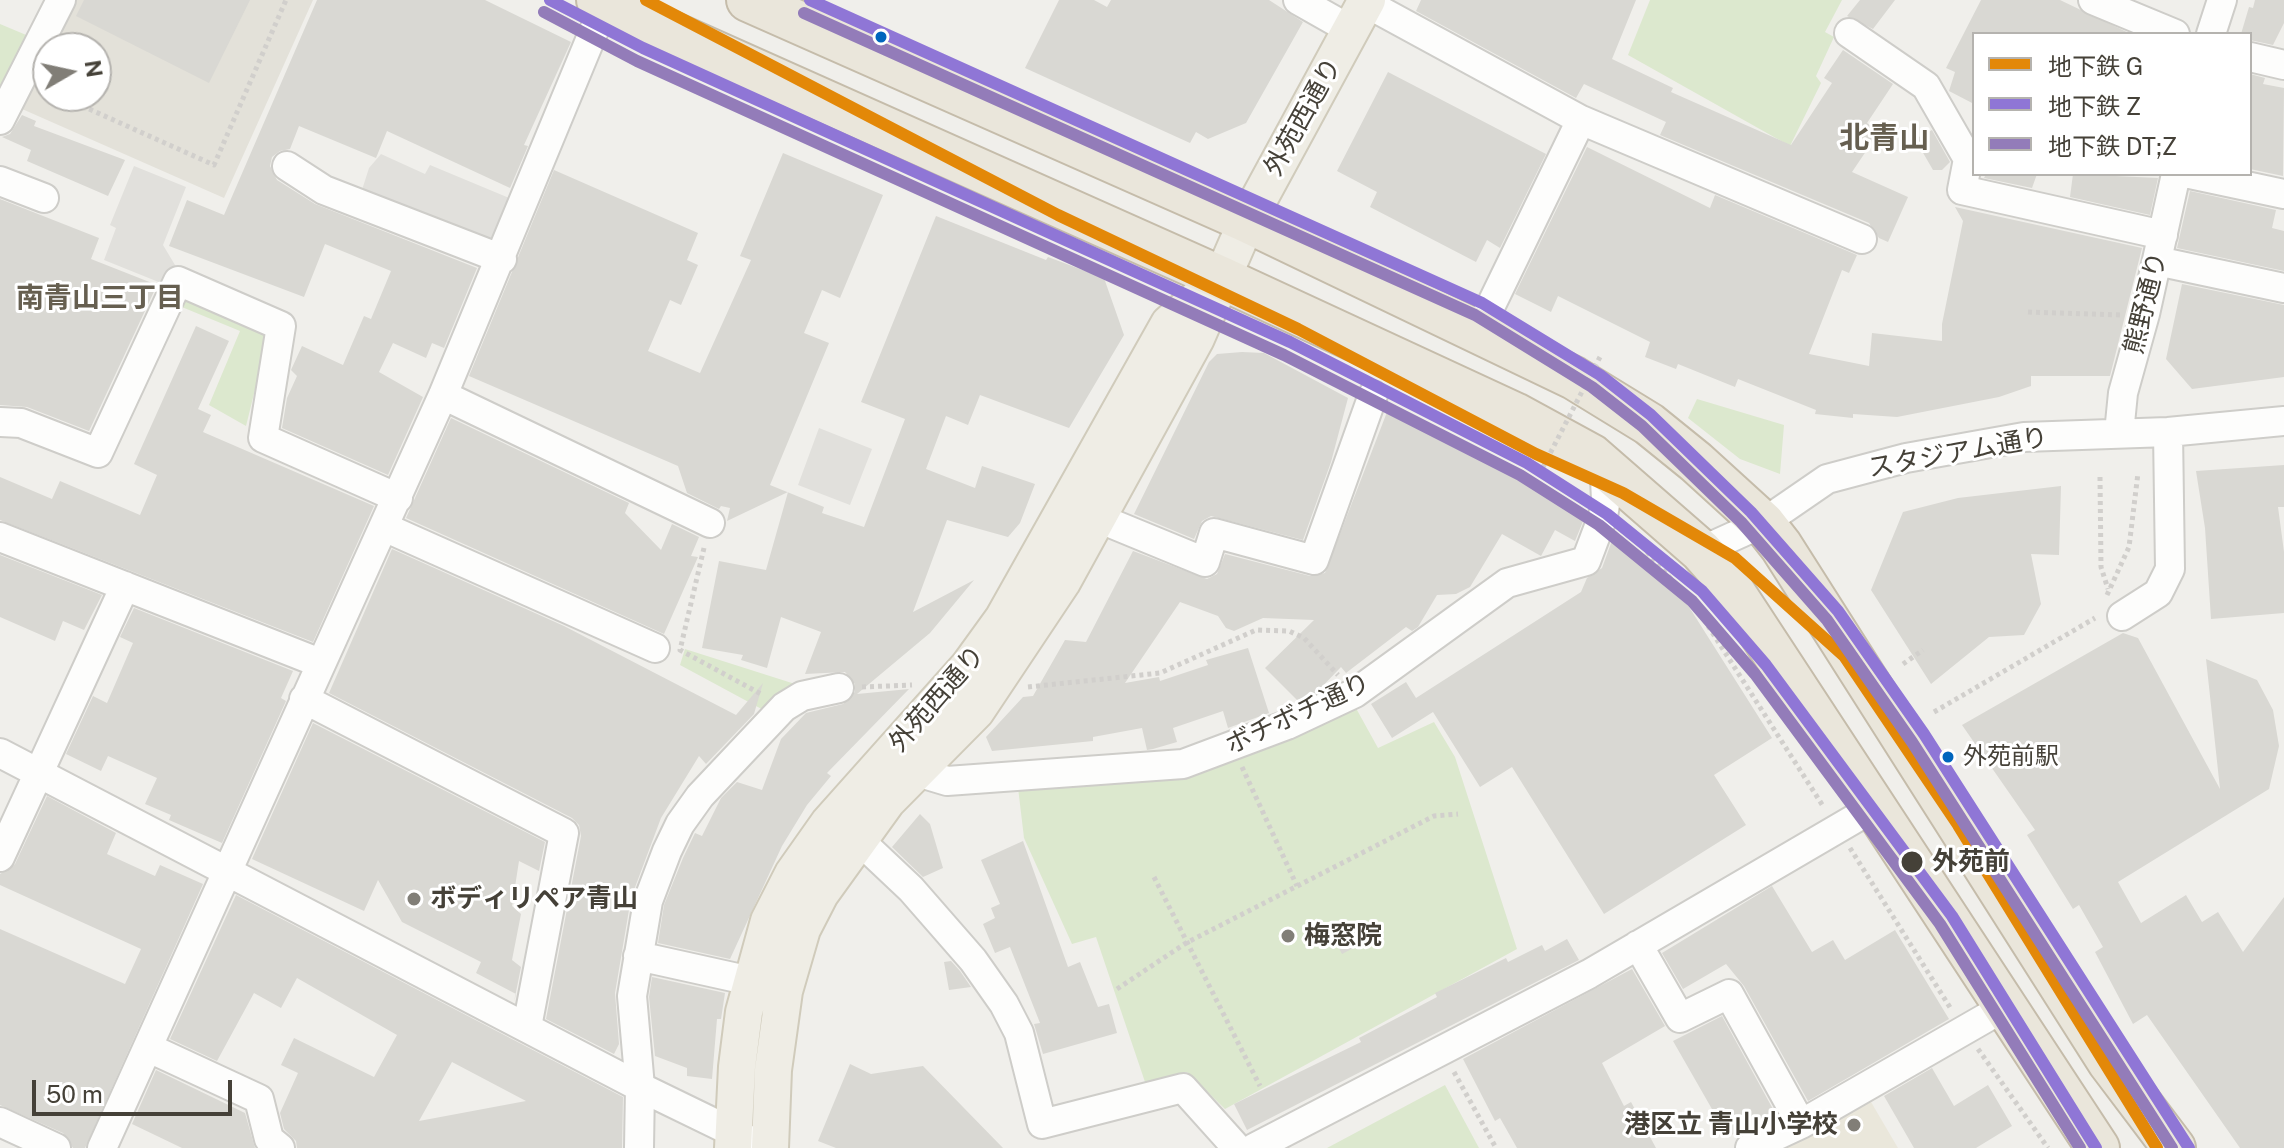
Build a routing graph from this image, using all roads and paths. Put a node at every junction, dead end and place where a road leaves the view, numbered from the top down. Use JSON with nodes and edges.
{"nodes":[{"id":1,"x":61,"y":0,"type":"edge"},
{"id":2,"x":286,"y":0,"type":"edge"},
{"id":3,"x":748,"y":0,"type":"edge"},
{"id":4,"x":1298,"y":0,"type":"edge"},
{"id":5,"x":2093,"y":0,"type":"edge"},
{"id":6,"x":2222,"y":0,"type":"edge"},
{"id":7,"x":601,"y":2,"type":"edge"},
{"id":8,"x":1361,"y":11,"type":"edge"},
{"id":9,"x":2170,"y":32,"type":"edge"},
{"id":10,"x":2212,"y":32,"type":"edge"},
{"id":11,"x":1849,"y":33,"type":"dead end"},
{"id":12,"x":2252,"y":57,"type":"edge"},
{"id":13,"x":2284,"y":65,"type":"edge"},
{"id":14,"x":96,"y":112,"type":"edge"},
{"id":15,"x":3,"y":113,"type":"edge"},
{"id":16,"x":1581,"y":120,"type":"junction"},
{"id":17,"x":287,"y":166,"type":"dead end"},
{"id":18,"x":2176,"y":176,"type":"edge"},
{"id":19,"x":2199,"y":176,"type":"edge"},
{"id":20,"x":0,"y":181,"type":"edge"},
{"id":21,"x":2284,"y":194,"type":"edge"},
{"id":22,"x":44,"y":198,"type":"dead end"},
{"id":23,"x":1247,"y":221,"type":"junction"},
{"id":24,"x":1862,"y":239,"type":"dead end"},
{"id":25,"x":2160,"y":248,"type":"junction"},
{"id":26,"x":502,"y":259,"type":"junction"},
{"id":27,"x":1221,"y":278,"type":"junction"},
{"id":28,"x":2284,"y":288,"type":"edge"},
{"id":29,"x":2028,"y":312,"type":"dead end"},
{"id":30,"x":2145,"y":316,"type":"junction"},
{"id":31,"x":1478,"y":332,"type":"junction"},
{"id":32,"x":1600,"y":357,"type":"dead end"},
{"id":33,"x":443,"y":395,"type":"junction"},
{"id":34,"x":1373,"y":395,"type":"dead end"},
{"id":35,"x":2284,"y":421,"type":"edge"},
{"id":36,"x":0,"y":422,"type":"edge"},
{"id":37,"x":2168,"y":432,"type":"junction"},
{"id":38,"x":2119,"y":433,"type":"junction"},
{"id":39,"x":1592,"y":456,"type":"junction"},
{"id":40,"x":1543,"y":467,"type":"dead end"},
{"id":41,"x":2138,"y":473,"type":"dead end"},
{"id":42,"x":2100,"y":477,"type":"dead end"},
{"id":43,"x":398,"y":498,"type":"junction"},
{"id":44,"x":1098,"y":518,"type":"junction"},
{"id":45,"x":710,"y":523,"type":"joint"},
{"id":46,"x":1763,"y":523,"type":"junction"},
{"id":47,"x":384,"y":527,"type":"junction"},
{"id":48,"x":0,"y":537,"type":"edge"},
{"id":49,"x":1644,"y":549,"type":"dead end"},
{"id":50,"x":1701,"y":551,"type":"junction"},
{"id":51,"x":125,"y":586,"type":"junction"},
{"id":52,"x":2108,"y":589,"type":"junction"},
{"id":53,"x":2111,"y":608,"type":"junction"},
{"id":54,"x":655,"y":648,"type":"dead end"},
{"id":55,"x":1923,"y":650,"type":"dead end"},
{"id":56,"x":320,"y":663,"type":"junction"},
{"id":57,"x":1903,"y":664,"type":"dead end"},
{"id":58,"x":917,"y":684,"type":"dead end"},
{"id":59,"x":839,"y":688,"type":"joint"},
{"id":60,"x":1020,"y":688,"type":"dead end"},
{"id":61,"x":1355,"y":693,"type":"junction"},
{"id":62,"x":304,"y":699,"type":"junction"},
{"id":63,"x":784,"y":707,"type":"junction"},
{"id":64,"x":1934,"y":712,"type":"dead end"},
{"id":65,"x":1233,"y":748,"type":"junction"},
{"id":66,"x":0,"y":753,"type":"edge"},
{"id":67,"x":917,"y":772,"type":"junction"},
{"id":68,"x":39,"y":774,"type":"junction"},
{"id":69,"x":1811,"y":787,"type":"junction"},
{"id":70,"x":1826,"y":800,"type":"dead end"},
{"id":71,"x":1873,"y":808,"type":"junction"},
{"id":72,"x":1458,"y":814,"type":"dead end"},
{"id":73,"x":1838,"y":829,"type":"junction"},
{"id":74,"x":858,"y":839,"type":"junction"},
{"id":75,"x":0,"y":857,"type":"edge"},
{"id":76,"x":229,"y":871,"type":"junction"},
{"id":77,"x":1154,"y":877,"type":"dead end"},
{"id":78,"x":1297,"y":886,"type":"junction"},
{"id":79,"x":1186,"y":943,"type":"junction"},
{"id":80,"x":1638,"y":945,"type":"junction"},
{"id":81,"x":638,"y":956,"type":"junction"},
{"id":82,"x":751,"y":981,"type":"junction"},
{"id":83,"x":1117,"y":989,"type":"dead end"},
{"id":84,"x":2003,"y":1008,"type":"junction"},
{"id":85,"x":1959,"y":1021,"type":"dead end"},
{"id":86,"x":527,"y":1027,"type":"junction"},
{"id":87,"x":1973,"y":1042,"type":"dead end"},
{"id":88,"x":149,"y":1048,"type":"junction"},
{"id":89,"x":1443,"y":1051,"type":"junction"},
{"id":90,"x":1260,"y":1086,"type":"dead end"},
{"id":91,"x":640,"y":1087,"type":"junction"},
{"id":92,"x":0,"y":1122,"type":"edge"},
{"id":93,"x":1801,"y":1124,"type":"junction"},
{"id":94,"x":733,"y":1140,"type":"edge"},
{"id":95,"x":56,"y":1148,"type":"edge"},
{"id":96,"x":102,"y":1148,"type":"edge"},
{"id":97,"x":280,"y":1148,"type":"edge"},
{"id":98,"x":639,"y":1148,"type":"edge"},
{"id":99,"x":768,"y":1148,"type":"edge"},
{"id":100,"x":1237,"y":1148,"type":"edge"},
{"id":101,"x":1254,"y":1148,"type":"edge"},
{"id":102,"x":1496,"y":1148,"type":"edge"},
{"id":103,"x":1750,"y":1148,"type":"edge"},
{"id":104,"x":2048,"y":1148,"type":"edge"},
{"id":105,"x":2098,"y":1148,"type":"edge"},
{"id":106,"x":2174,"y":1148,"type":"edge"}],
"edges":[{"from":1,"to":15,"type":"street"},
{"from":2,"to":14,"type":"path"},
{"from":3,"to":23,"type":"highway"},
{"from":4,"to":8,"type":"street"},
{"from":5,"to":9,"type":"street"},
{"from":6,"to":10,"type":"street"},
{"from":7,"to":26,"type":"street"},
{"from":7,"to":27,"type":"highway"},
{"from":8,"to":16,"type":"street"},
{"from":8,"to":23,"type":"main road","name":"外苑西通り"},
{"from":11,"to":25,"type":"street"},
{"from":12,"to":13,"type":"street"},
{"from":16,"to":24,"type":"street"},
{"from":16,"to":31,"type":"street"},
{"from":17,"to":26,"type":"street"},
{"from":18,"to":25,"type":"street","name":"熊野通り"},
{"from":19,"to":21,"type":"street"},
{"from":20,"to":22,"type":"street"},
{"from":23,"to":27,"type":"main road","name":"外苑西通り"},
{"from":23,"to":31,"type":"highway"},
{"from":25,"to":28,"type":"street"},
{"from":25,"to":30,"type":"street","name":"熊野通り"},
{"from":26,"to":33,"type":"street"},
{"from":27,"to":39,"type":"highway"},
{"from":27,"to":44,"type":"main road","name":"外苑西通り"},
{"from":27,"to":82,"type":"main road","name":"外苑西通り"},
{"from":29,"to":30,"type":"path"},
{"from":30,"to":38,"type":"street","name":"熊野通り"},
{"from":31,"to":46,"type":"highway"},
{"from":32,"to":40,"type":"path","bridge":true},
{"from":33,"to":43,"type":"street"},
{"from":33,"to":45,"type":"street"},
{"from":34,"to":44,"type":"street"},
{"from":35,"to":37,"type":"street","name":"スタジアム通り"},
{"from":36,"to":43,"type":"street"},
{"from":37,"to":38,"type":"street","name":"スタジアム通り"},
{"from":37,"to":53,"type":"street"},
{"from":38,"to":46,"type":"street","name":"スタジアム通り"},
{"from":39,"to":50,"type":"highway"},
{"from":39,"to":61,"type":"street","name":"ボチボチ通り"},
{"from":41,"to":52,"type":"path"},
{"from":42,"to":52,"type":"path"},
{"from":43,"to":47,"type":"street"},
{"from":44,"to":67,"type":"main road","name":"外苑西通り"},
{"from":45,"to":63,"type":"path"},
{"from":46,"to":50,"type":"street","name":"スタジアム通り"},
{"from":46,"to":106,"type":"highway"},
{"from":47,"to":54,"type":"street"},
{"from":47,"to":56,"type":"street"},
{"from":48,"to":51,"type":"street"},
{"from":49,"to":69,"type":"path"},
{"from":50,"to":71,"type":"highway"},
{"from":51,"to":56,"type":"street"},
{"from":51,"to":68,"type":"street"},
{"from":52,"to":53,"type":"path"},
{"from":53,"to":64,"type":"path"},
{"from":55,"to":57,"type":"path"},
{"from":56,"to":62,"type":"street"},
{"from":58,"to":59,"type":"path"},
{"from":59,"to":63,"type":"street"},
{"from":60,"to":61,"type":"path"},
{"from":61,"to":65,"type":"street","name":"ボチボチ通り"},
{"from":62,"to":76,"type":"street"},
{"from":62,"to":86,"type":"street"},
{"from":63,"to":81,"type":"street"},
{"from":65,"to":67,"type":"street","name":"ボチボチ通り"},
{"from":65,"to":78,"type":"path"},
{"from":66,"to":68,"type":"street"},
{"from":67,"to":74,"type":"main road","name":"外苑西通り"},
{"from":68,"to":75,"type":"street"},
{"from":68,"to":76,"type":"street"},
{"from":69,"to":70,"type":"path"},
{"from":69,"to":73,"type":"path"},
{"from":71,"to":73,"type":"street"},
{"from":71,"to":84,"type":"highway"},
{"from":72,"to":78,"type":"path"},
{"from":73,"to":80,"type":"street"},
{"from":73,"to":85,"type":"path"},
{"from":74,"to":99,"type":"main road","name":"外苑西通り"},
{"from":74,"to":100,"type":"street"},
{"from":76,"to":86,"type":"street"},
{"from":76,"to":88,"type":"street"},
{"from":77,"to":79,"type":"path"},
{"from":78,"to":79,"type":"path"},
{"from":79,"to":83,"type":"path"},
{"from":79,"to":90,"type":"path"},
{"from":80,"to":89,"type":"street"},
{"from":80,"to":93,"type":"street"},
{"from":81,"to":82,"type":"street"},
{"from":81,"to":91,"type":"street"},
{"from":82,"to":94,"type":"main road","name":"外苑西通り"},
{"from":84,"to":93,"type":"street"},
{"from":84,"to":105,"type":"highway"},
{"from":86,"to":91,"type":"street"},
{"from":87,"to":104,"type":"path"},
{"from":88,"to":96,"type":"street"},
{"from":88,"to":97,"type":"street"},
{"from":89,"to":101,"type":"street"},
{"from":89,"to":102,"type":"path"},
{"from":91,"to":94,"type":"street"},
{"from":91,"to":98,"type":"street"},
{"from":92,"to":95,"type":"street"},
{"from":93,"to":103,"type":"street"},
{"from":94,"to":99,"type":"street"}]}
